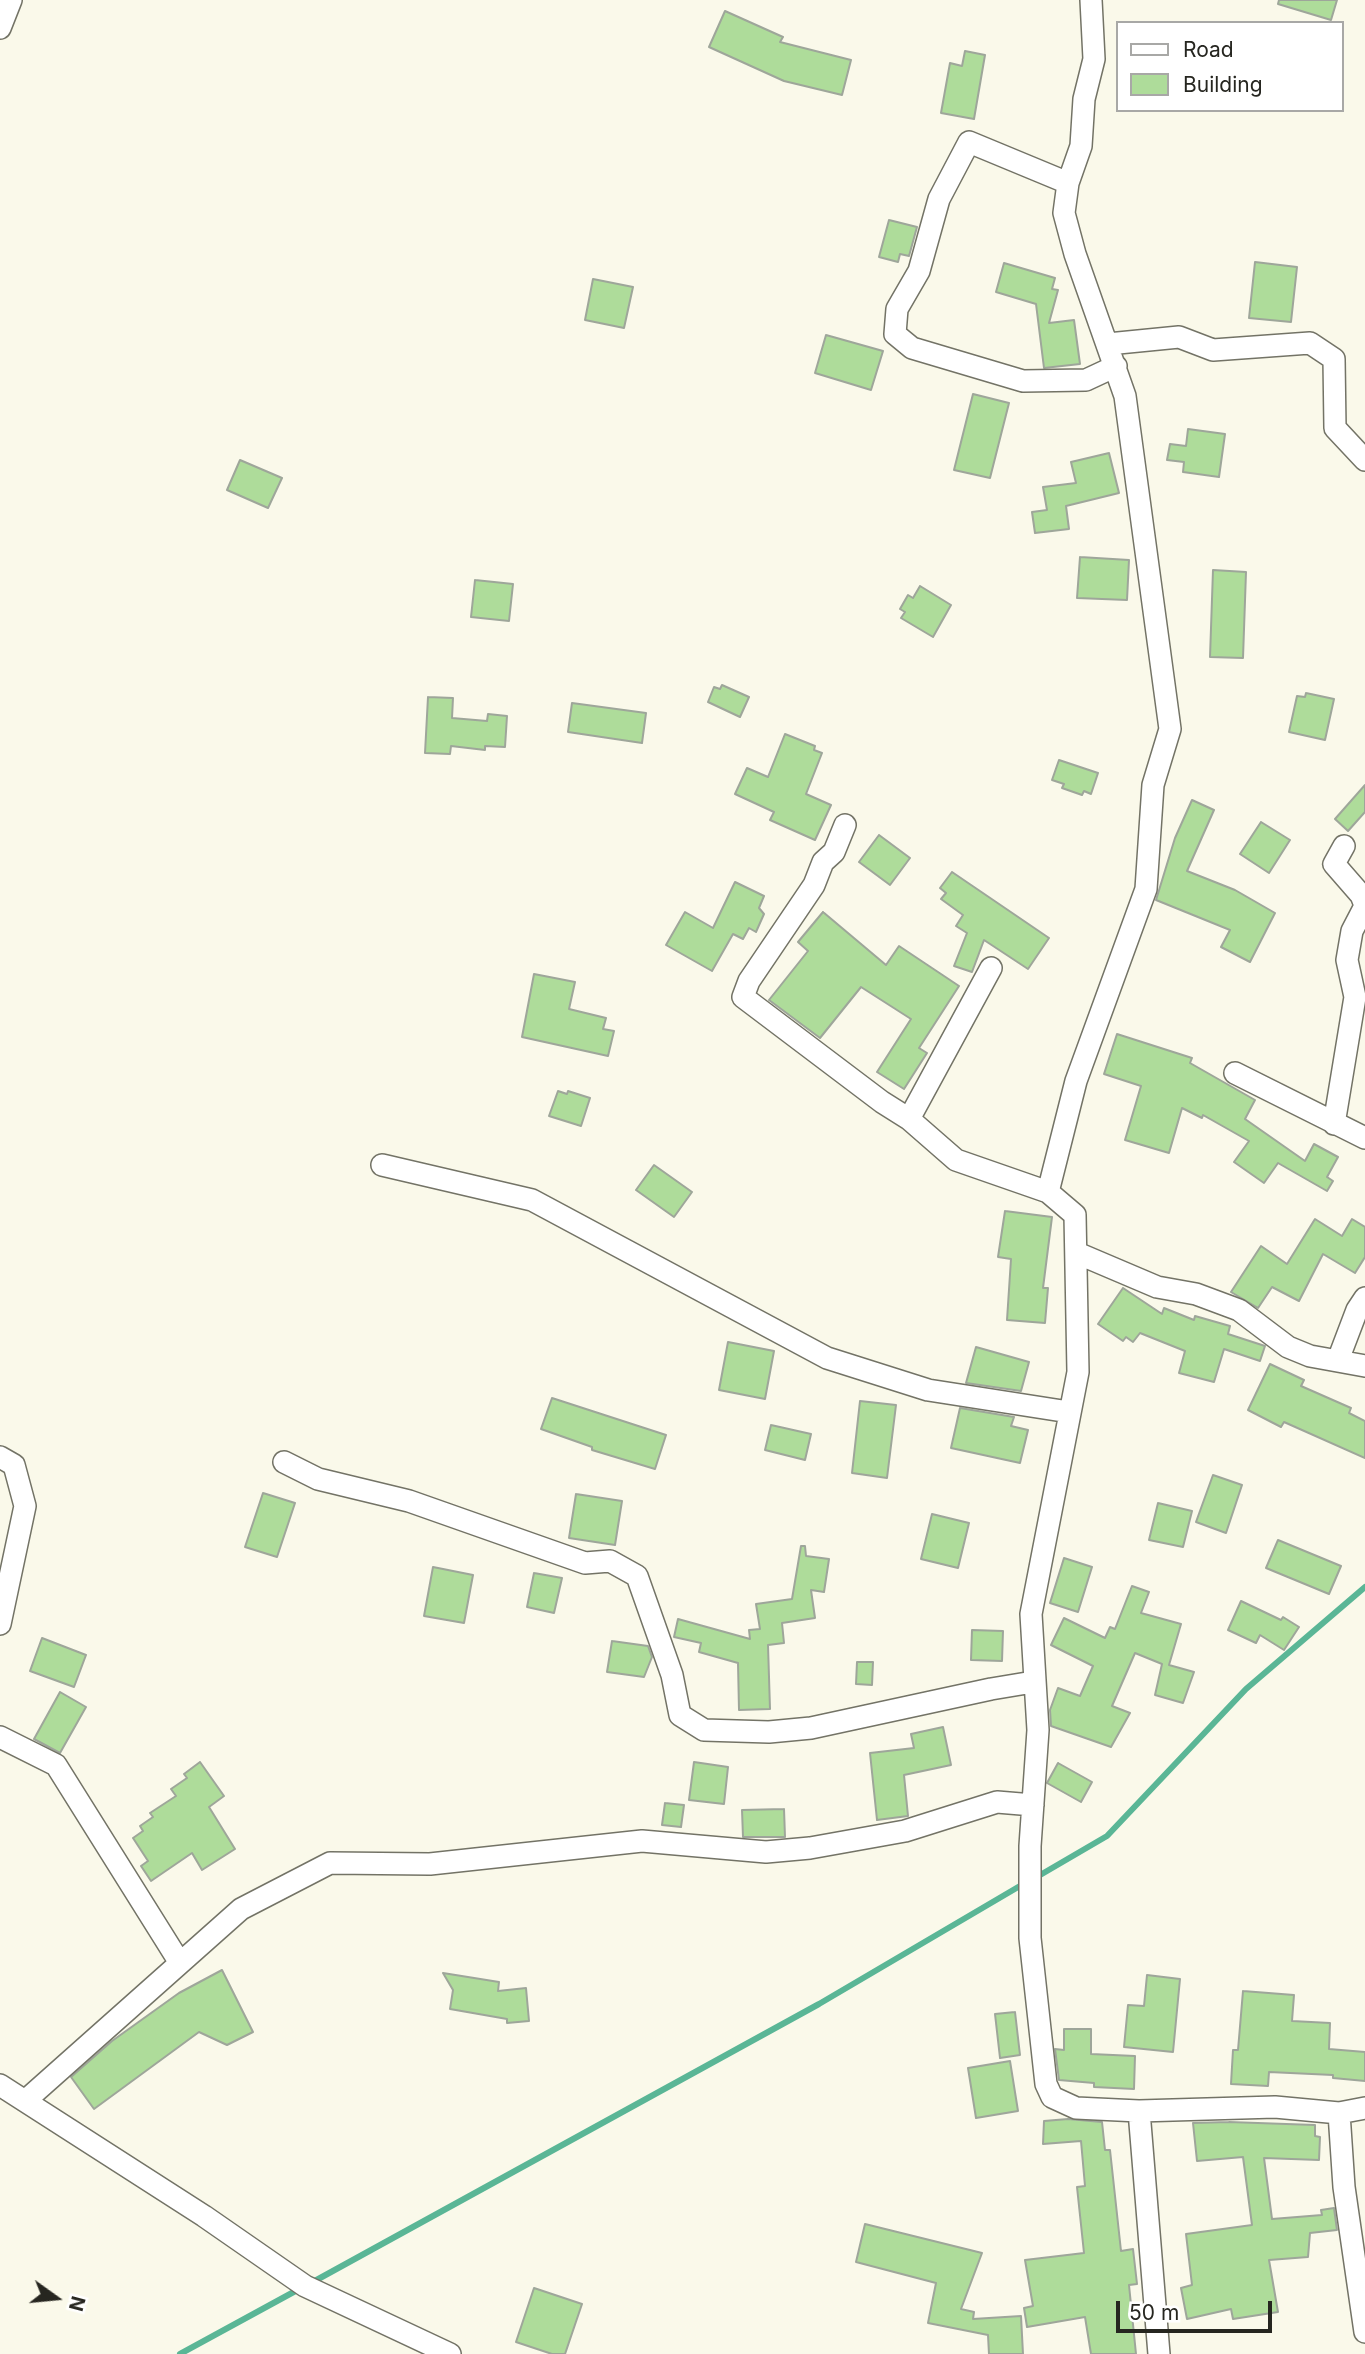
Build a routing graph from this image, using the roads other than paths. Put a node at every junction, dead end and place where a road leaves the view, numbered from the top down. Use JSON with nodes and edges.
{"nodes":[{"id":1,"x":11,"y":0,"type":"edge"},
{"id":2,"x":1091,"y":0,"type":"edge"},
{"id":3,"x":0,"y":28,"type":"edge"},
{"id":4,"x":1068,"y":183,"type":"junction"},
{"id":5,"x":1108,"y":344,"type":"junction"},
{"id":6,"x":1116,"y":366,"type":"junction"},
{"id":7,"x":1365,"y":460,"type":"edge"},
{"id":8,"x":845,"y":825,"type":"dead end"},
{"id":9,"x":1344,"y":846,"type":"dead end"},
{"id":10,"x":1365,"y":906,"type":"edge"},
{"id":11,"x":991,"y":968,"type":"dead end"},
{"id":12,"x":1235,"y":1073,"type":"dead end"},
{"id":13,"x":909,"y":1119,"type":"junction"},
{"id":14,"x":1334,"y":1124,"type":"junction"},
{"id":15,"x":1365,"y":1138,"type":"edge"},
{"id":16,"x":382,"y":1165,"type":"dead end"},
{"id":17,"x":1048,"y":1192,"type":"junction"},
{"id":18,"x":1077,"y":1253,"type":"junction"},
{"id":19,"x":1365,"y":1298,"type":"edge"},
{"id":20,"x":1338,"y":1360,"type":"junction"},
{"id":21,"x":1365,"y":1366,"type":"edge"},
{"id":22,"x":1069,"y":1412,"type":"junction"},
{"id":23,"x":0,"y":1457,"type":"edge"},
{"id":24,"x":284,"y":1462,"type":"dead end"},
{"id":25,"x":0,"y":1623,"type":"edge"},
{"id":26,"x":1033,"y":1682,"type":"junction"},
{"id":27,"x":0,"y":1737,"type":"edge"},
{"id":28,"x":1033,"y":1805,"type":"junction"},
{"id":29,"x":180,"y":1963,"type":"junction"},
{"id":30,"x":0,"y":2085,"type":"edge"},
{"id":31,"x":24,"y":2101,"type":"junction"},
{"id":32,"x":1365,"y":2108,"type":"edge"},
{"id":33,"x":1139,"y":2110,"type":"junction"},
{"id":34,"x":1339,"y":2113,"type":"junction"},
{"id":35,"x":1365,"y":2332,"type":"edge"},
{"id":36,"x":450,"y":2354,"type":"edge"},
{"id":37,"x":1159,"y":2354,"type":"edge"}],
"edges":[{"from":1,"to":3,"type":"street"},
{"from":2,"to":4,"type":"street"},
{"from":4,"to":5,"type":"street"},
{"from":4,"to":6,"type":"street"},
{"from":5,"to":6,"type":"street"},
{"from":5,"to":7,"type":"street"},
{"from":6,"to":17,"type":"street"},
{"from":8,"to":13,"type":"street"},
{"from":9,"to":10,"type":"street"},
{"from":10,"to":14,"type":"street"},
{"from":11,"to":13,"type":"street"},
{"from":12,"to":14,"type":"street"},
{"from":13,"to":17,"type":"street"},
{"from":14,"to":15,"type":"street"},
{"from":16,"to":22,"type":"street"},
{"from":17,"to":18,"type":"street"},
{"from":18,"to":20,"type":"street"},
{"from":18,"to":22,"type":"street"},
{"from":19,"to":20,"type":"street"},
{"from":20,"to":21,"type":"street"},
{"from":22,"to":26,"type":"street"},
{"from":23,"to":25,"type":"street"},
{"from":24,"to":26,"type":"street"},
{"from":26,"to":28,"type":"street"},
{"from":27,"to":29,"type":"street"},
{"from":28,"to":29,"type":"street"},
{"from":28,"to":33,"type":"street"},
{"from":29,"to":31,"type":"street"},
{"from":30,"to":31,"type":"street"},
{"from":31,"to":36,"type":"street"},
{"from":32,"to":34,"type":"street"},
{"from":33,"to":34,"type":"street"},
{"from":33,"to":37,"type":"street"},
{"from":34,"to":35,"type":"street"}]}
